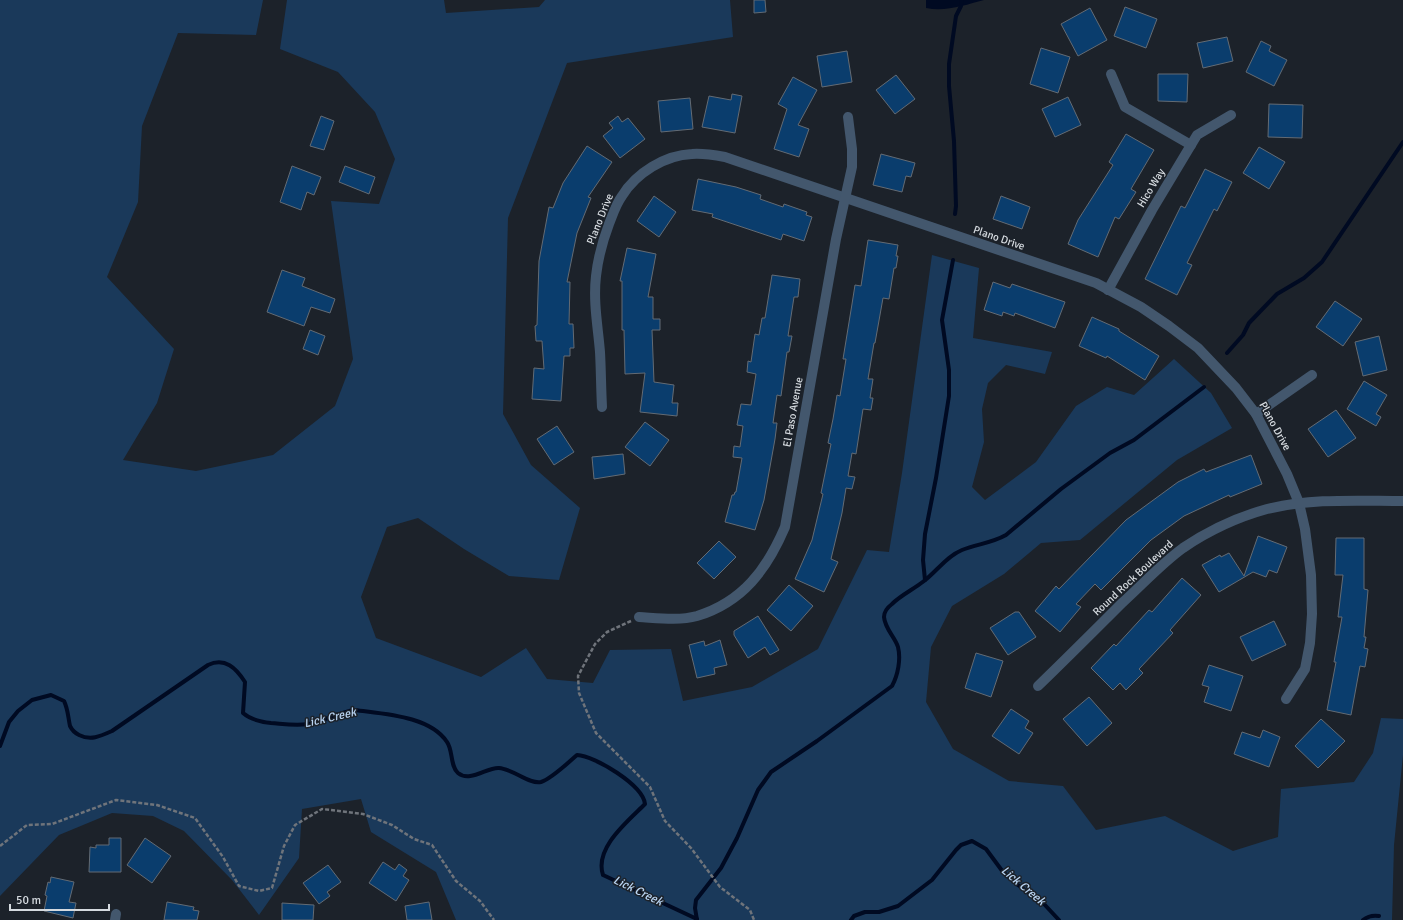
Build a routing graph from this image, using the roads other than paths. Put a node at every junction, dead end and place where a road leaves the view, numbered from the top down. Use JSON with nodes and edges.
{"nodes":[{"id":1,"x":1111,"y":74,"type":"dead end"},
{"id":2,"x":1231,"y":115,"type":"dead end"},
{"id":3,"x":848,"y":117,"type":"dead end"},
{"id":4,"x":1191,"y":145,"type":"junction"},
{"id":5,"x":845,"y":198,"type":"junction"},
{"id":6,"x":1108,"y":290,"type":"junction"},
{"id":7,"x":1312,"y":375,"type":"dead end"},
{"id":8,"x":602,"y":407,"type":"dead end"},
{"id":9,"x":1256,"y":414,"type":"junction"},
{"id":10,"x":1403,"y":501,"type":"edge"},
{"id":11,"x":1299,"y":503,"type":"junction"},
{"id":12,"x":639,"y":617,"type":"road end"},
{"id":13,"x":1038,"y":686,"type":"dead end"},
{"id":14,"x":1286,"y":699,"type":"dead end"}],
"edges":[{"from":1,"to":4,"type":"street"},
{"from":2,"to":4,"type":"street","name":"Hico Way"},
{"from":3,"to":5,"type":"street","name":"El Paso Avenue"},
{"from":4,"to":6,"type":"street","name":"Hico Way"},
{"from":5,"to":6,"type":"street","name":"Plano Drive"},
{"from":5,"to":8,"type":"street","name":"Plano Drive"},
{"from":5,"to":12,"type":"street","name":"El Paso Avenue"},
{"from":6,"to":9,"type":"street","name":"Plano Drive"},
{"from":7,"to":9,"type":"street"},
{"from":9,"to":11,"type":"street","name":"Plano Drive"},
{"from":10,"to":11,"type":"street","name":"Round Rock Boulevard"},
{"from":11,"to":13,"type":"street","name":"Round Rock Boulevard"},
{"from":11,"to":14,"type":"street","name":"Plano Drive"}]}
